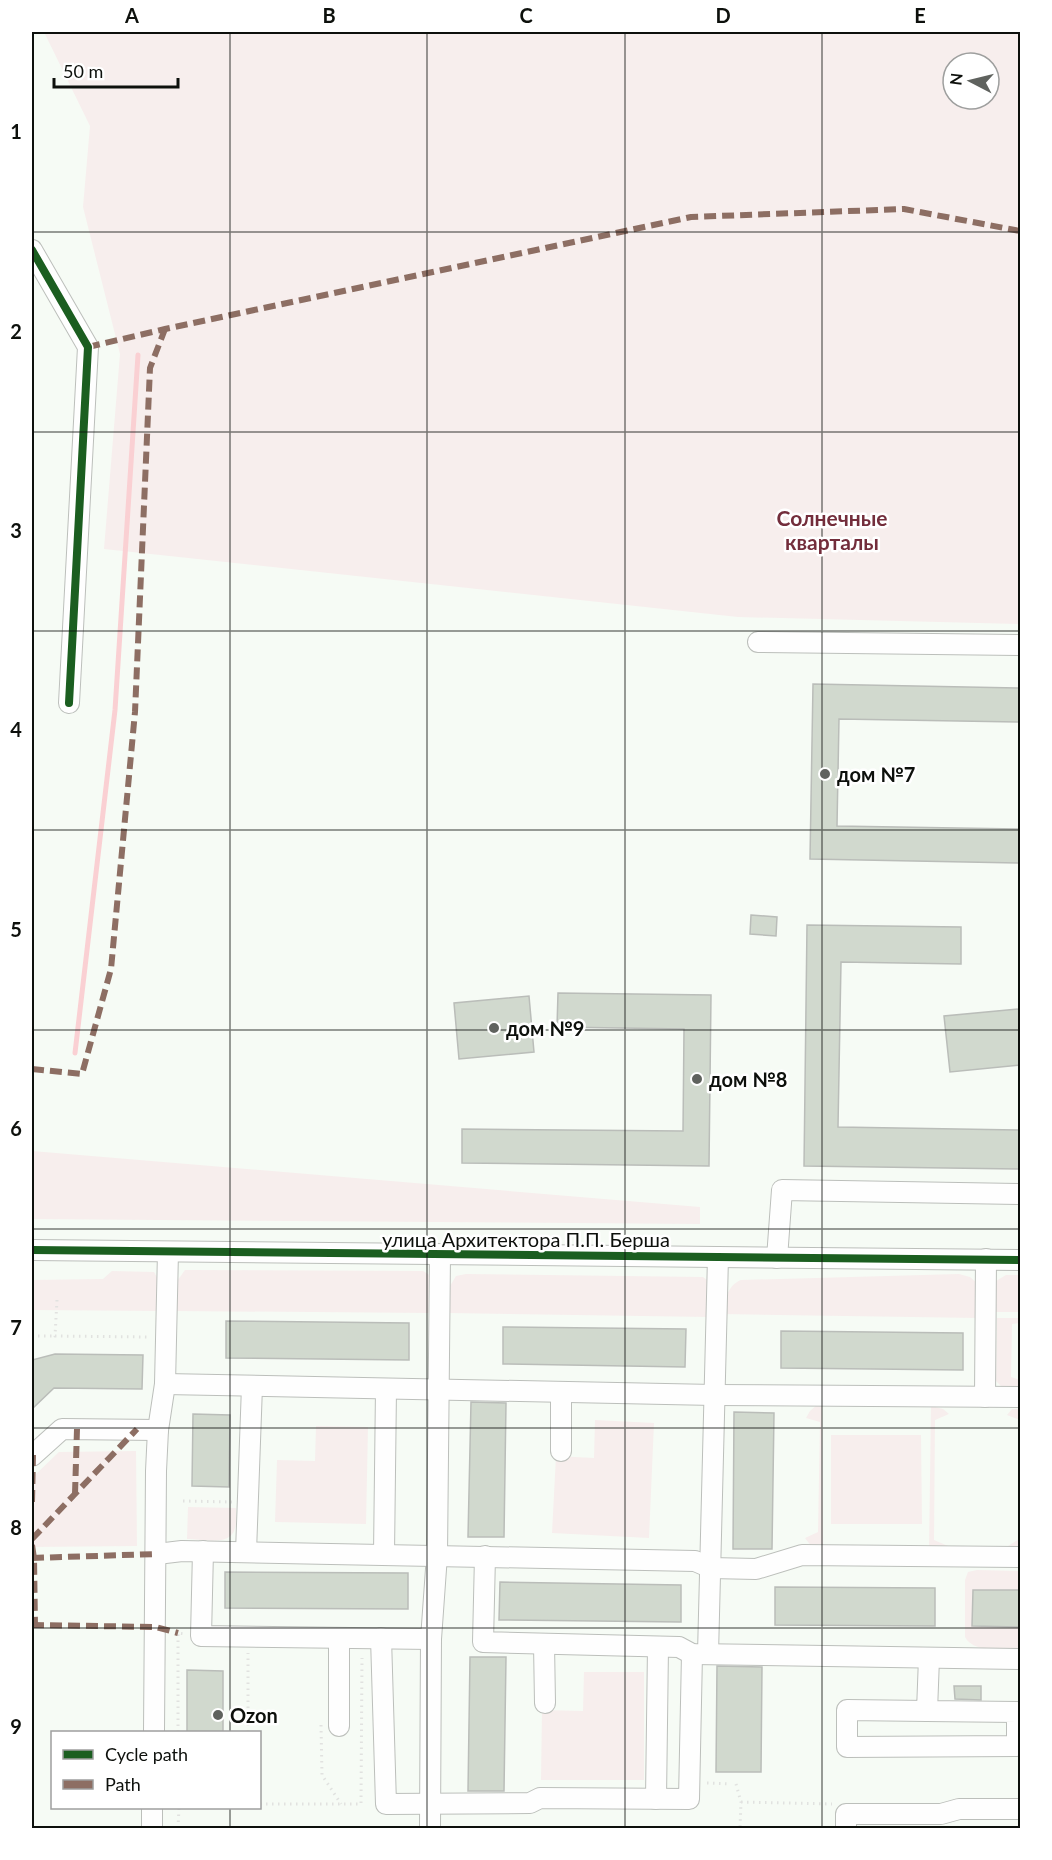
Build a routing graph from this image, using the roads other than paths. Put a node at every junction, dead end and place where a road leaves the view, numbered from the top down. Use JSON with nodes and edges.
{"nodes":[{"id":1,"x":32,"y":250,"type":"edge"},
{"id":2,"x":758,"y":642,"type":"dead end"},
{"id":3,"x":1020,"y":645,"type":"edge"},
{"id":4,"x":69,"y":703,"type":"dead end"},
{"id":5,"x":1020,"y":1194,"type":"edge"},
{"id":6,"x":32,"y":1250,"type":"edge"},
{"id":7,"x":168,"y":1252,"type":"junction"},
{"id":8,"x":440,"y":1255,"type":"junction"},
{"id":9,"x":718,"y":1257,"type":"junction"},
{"id":10,"x":777,"y":1258,"type":"junction"},
{"id":11,"x":986,"y":1259,"type":"junction"},
{"id":12,"x":1020,"y":1260,"type":"edge"},
{"id":13,"x":165,"y":1384,"type":"junction"},
{"id":14,"x":252,"y":1386,"type":"junction"},
{"id":15,"x":386,"y":1389,"type":"junction"},
{"id":16,"x":440,"y":1390,"type":"junction"},
{"id":17,"x":561,"y":1393,"type":"junction"},
{"id":18,"x":714,"y":1395,"type":"junction"},
{"id":19,"x":985,"y":1396,"type":"junction"},
{"id":20,"x":1020,"y":1397,"type":"edge"},
{"id":21,"x":158,"y":1430,"type":"junction"},
{"id":22,"x":561,"y":1451,"type":"dead end"},
{"id":23,"x":32,"y":1456,"type":"edge"},
{"id":24,"x":203,"y":1551,"type":"junction"},
{"id":25,"x":246,"y":1552,"type":"junction"},
{"id":26,"x":156,"y":1554,"type":"junction"},
{"id":27,"x":384,"y":1554,"type":"junction"},
{"id":28,"x":437,"y":1555,"type":"junction"},
{"id":29,"x":485,"y":1556,"type":"junction"},
{"id":30,"x":1020,"y":1557,"type":"edge"},
{"id":31,"x":711,"y":1568,"type":"junction"},
{"id":32,"x":339,"y":1638,"type":"junction"},
{"id":33,"x":372,"y":1638,"type":"junction"},
{"id":34,"x":431,"y":1639,"type":"junction"},
{"id":35,"x":544,"y":1644,"type":"junction"},
{"id":36,"x":658,"y":1647,"type":"junction"},
{"id":37,"x":700,"y":1654,"type":"junction"},
{"id":38,"x":929,"y":1658,"type":"junction"},
{"id":39,"x":1020,"y":1659,"type":"edge"},
{"id":40,"x":545,"y":1702,"type":"dead end"},
{"id":41,"x":927,"y":1712,"type":"junction"},
{"id":42,"x":339,"y":1726,"type":"road end"},
{"id":43,"x":154,"y":1731,"type":"edge"},
{"id":44,"x":656,"y":1799,"type":"junction"},
{"id":45,"x":430,"y":1804,"type":"junction"},
{"id":46,"x":152,"y":1809,"type":"edge"},
{"id":47,"x":1020,"y":1809,"type":"edge"},
{"id":48,"x":846,"y":1821,"type":"edge"},
{"id":49,"x":941,"y":1821,"type":"edge"},
{"id":50,"x":152,"y":1828,"type":"edge"},
{"id":51,"x":430,"y":1828,"type":"edge"}],
"edges":[{"from":1,"to":4,"type":"street"},
{"from":2,"to":3,"type":"street"},
{"from":5,"to":10,"type":"street"},
{"from":6,"to":7,"type":"street","name":"улица Архитектора П.П. Берша"},
{"from":7,"to":8,"type":"street","name":"улица Архитектора П.П. Берша"},
{"from":7,"to":13,"type":"street"},
{"from":8,"to":9,"type":"street","name":"улица Архитектора П.П. Берша"},
{"from":8,"to":16,"type":"street"},
{"from":9,"to":10,"type":"street","name":"улица Архитектора П.П. Берша"},
{"from":9,"to":18,"type":"street"},
{"from":10,"to":11,"type":"street","name":"улица Архитектора П.П. Берша"},
{"from":11,"to":12,"type":"street","name":"улица Архитектора П.П. Берша"},
{"from":11,"to":19,"type":"street"},
{"from":13,"to":14,"type":"street"},
{"from":13,"to":21,"type":"street"},
{"from":14,"to":15,"type":"street"},
{"from":14,"to":25,"type":"street"},
{"from":15,"to":16,"type":"street"},
{"from":15,"to":27,"type":"street"},
{"from":16,"to":17,"type":"street"},
{"from":16,"to":28,"type":"street"},
{"from":17,"to":18,"type":"street"},
{"from":17,"to":22,"type":"street"},
{"from":18,"to":19,"type":"street"},
{"from":18,"to":31,"type":"street"},
{"from":19,"to":20,"type":"street"},
{"from":21,"to":23,"type":"street"},
{"from":21,"to":26,"type":"street"},
{"from":24,"to":25,"type":"street"},
{"from":24,"to":26,"type":"street"},
{"from":24,"to":32,"type":"street"},
{"from":25,"to":27,"type":"street"},
{"from":26,"to":43,"type":"street"},
{"from":27,"to":28,"type":"street"},
{"from":28,"to":29,"type":"street"},
{"from":28,"to":34,"type":"street"},
{"from":29,"to":31,"type":"street"},
{"from":29,"to":35,"type":"street"},
{"from":30,"to":31,"type":"street"},
{"from":31,"to":37,"type":"street"},
{"from":32,"to":33,"type":"street"},
{"from":32,"to":42,"type":"street"},
{"from":33,"to":34,"type":"street"},
{"from":33,"to":45,"type":"street"},
{"from":34,"to":45,"type":"street"},
{"from":35,"to":36,"type":"street"},
{"from":35,"to":40,"type":"street"},
{"from":36,"to":37,"type":"street"},
{"from":36,"to":44,"type":"street"},
{"from":37,"to":38,"type":"street"},
{"from":37,"to":44,"type":"street"},
{"from":38,"to":39,"type":"street"},
{"from":38,"to":41,"type":"street"},
{"from":41,"to":41,"type":"street"},
{"from":44,"to":45,"type":"street"},
{"from":45,"to":51,"type":"street"},
{"from":46,"to":50,"type":"street"},
{"from":47,"to":49,"type":"street"},
{"from":48,"to":49,"type":"street"}]}
